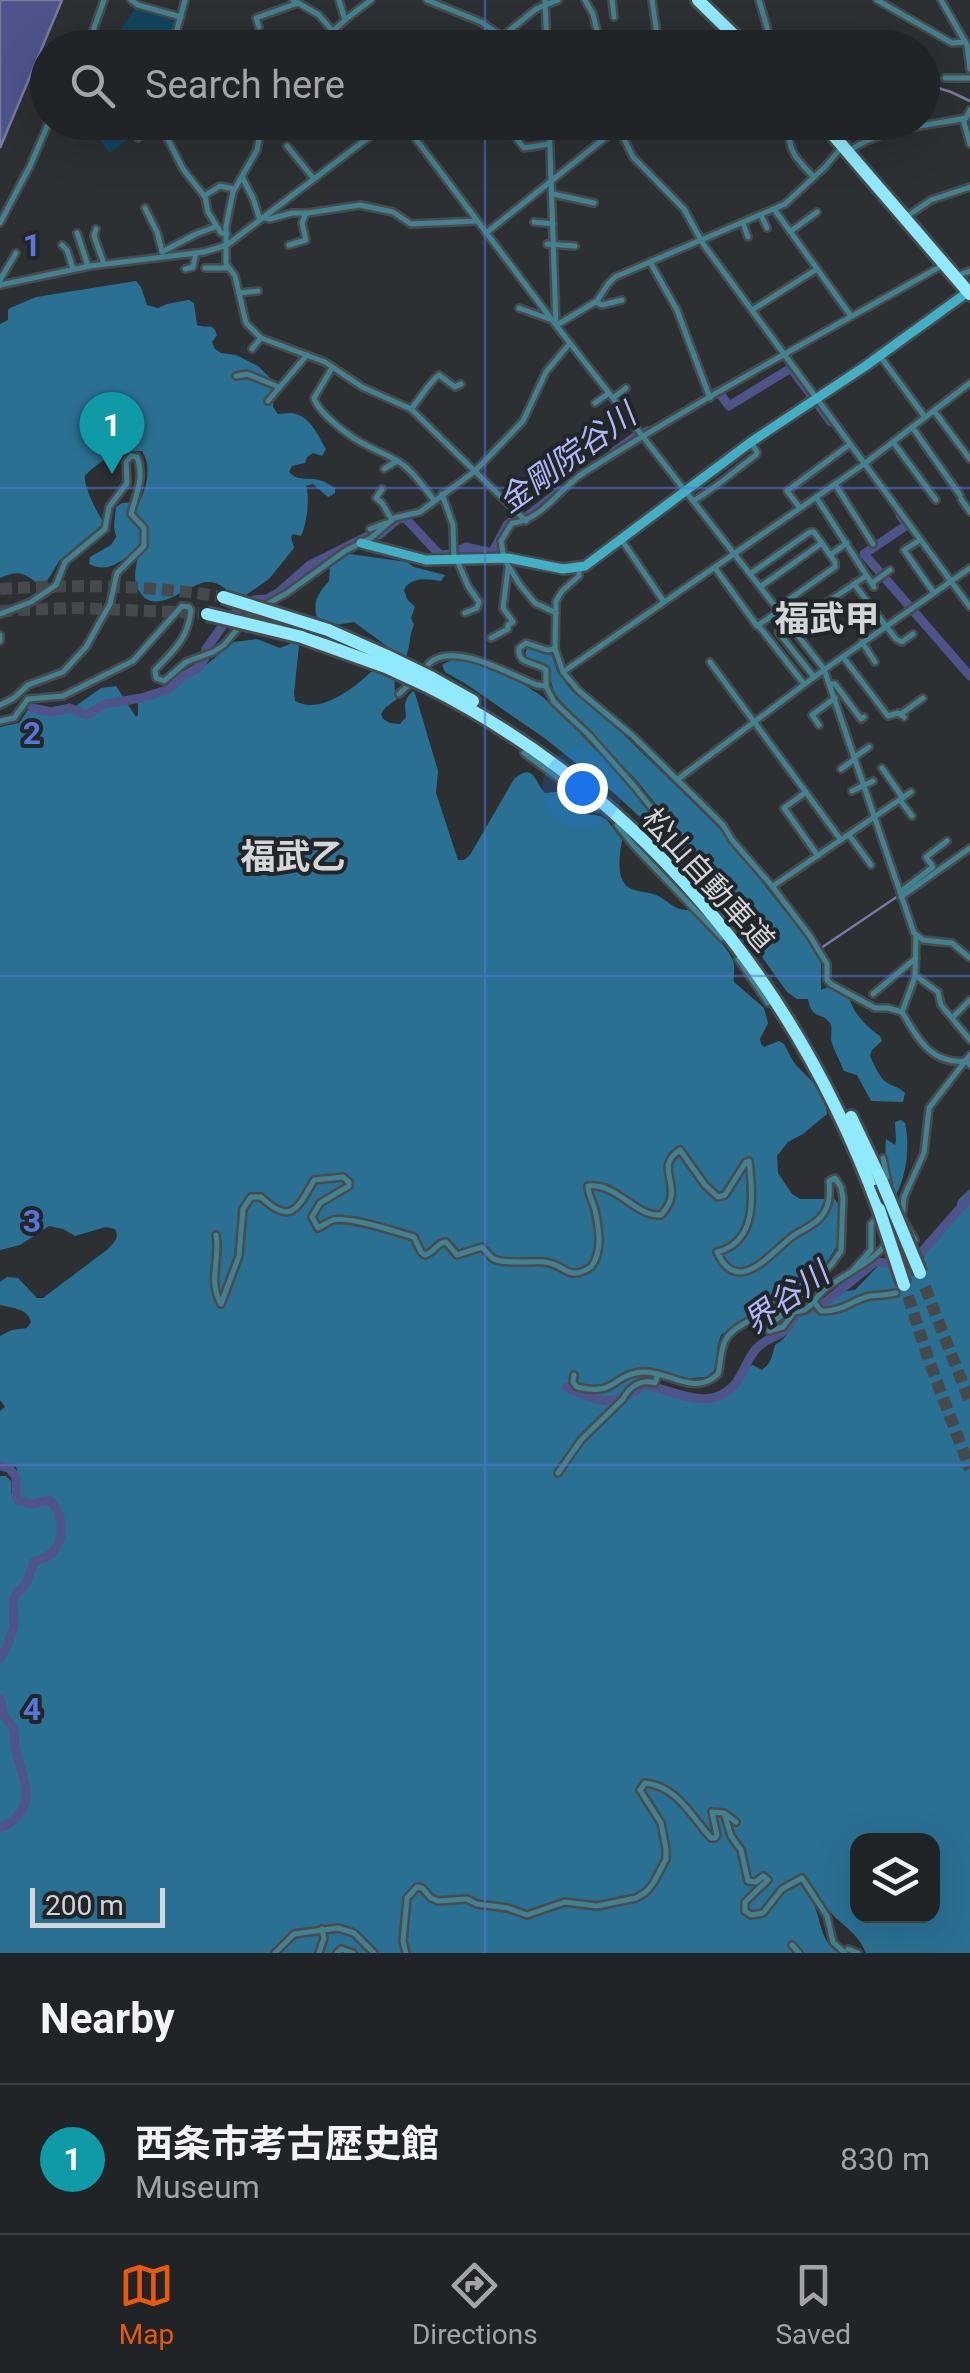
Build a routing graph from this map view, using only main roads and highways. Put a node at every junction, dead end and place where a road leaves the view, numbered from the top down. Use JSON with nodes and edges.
{"nodes":[{"id":1,"x":698,"y":0,"type":"edge"},
{"id":2,"x":729,"y":30,"type":"edge"},
{"id":3,"x":837,"y":140,"type":"edge"},
{"id":4,"x":969,"y":293,"type":"edge"},
{"id":5,"x":220,"y":597,"type":"tunnel mouth"},
{"id":6,"x":203,"y":614,"type":"tunnel mouth"},
{"id":7,"x":387,"y":662,"type":"junction"},
{"id":8,"x":428,"y":682,"type":"junction"},
{"id":9,"x":923,"y":1280,"type":"tunnel mouth"},
{"id":10,"x":902,"y":1292,"type":"tunnel mouth"}],
"edges":[{"from":1,"to":2,"type":"highway"},
{"from":3,"to":4,"type":"highway"},
{"from":5,"to":7,"type":"highway","name":"松山自動車道","bridge":true},
{"from":6,"to":7,"type":"highway","name":"松山自動車道","bridge":true},
{"from":7,"to":8,"type":"highway","name":"松山自動車道","bridge":true},
{"from":8,"to":9,"type":"highway","name":"松山自動車道","bridge":true},
{"from":8,"to":10,"type":"highway","name":"松山自動車道","bridge":true}]}
